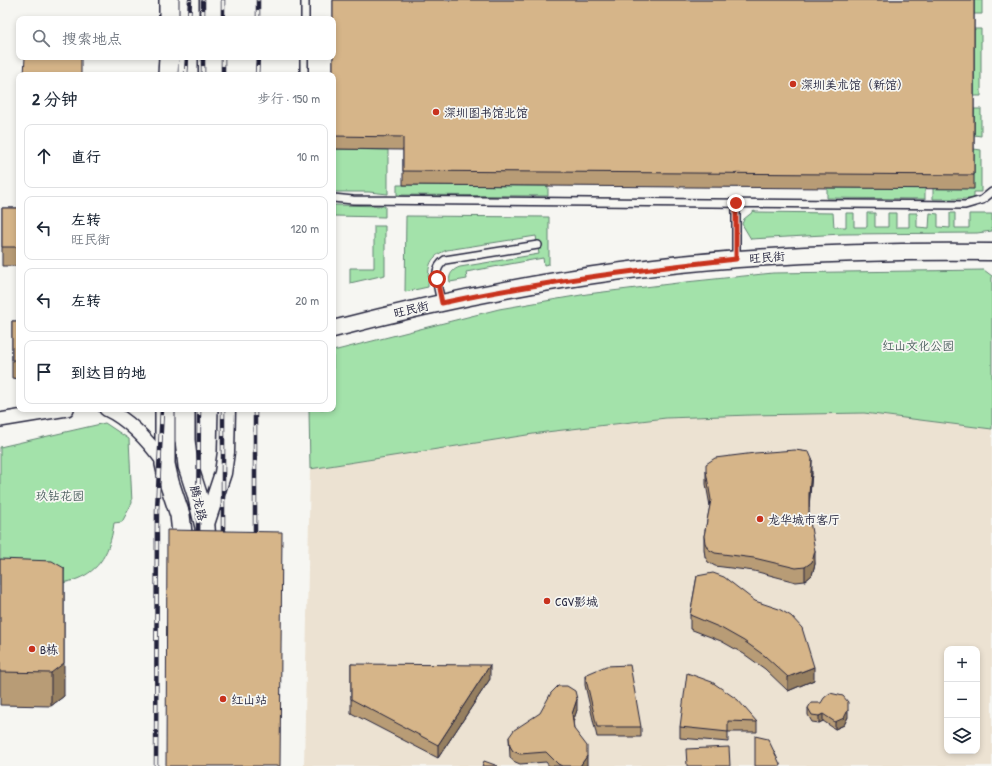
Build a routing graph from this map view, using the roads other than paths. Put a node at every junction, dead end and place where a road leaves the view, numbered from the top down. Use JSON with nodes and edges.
{"nodes":[{"id":1,"x":170,"y":0,"type":"edge"},
{"id":2,"x":305,"y":0,"type":"edge"},
{"id":3,"x":169,"y":16,"type":"edge"},
{"id":4,"x":305,"y":16,"type":"edge"},
{"id":5,"x":169,"y":60,"type":"edge"},
{"id":6,"x":188,"y":60,"type":"edge"},
{"id":7,"x":304,"y":60,"type":"edge"},
{"id":8,"x":168,"y":72,"type":"edge"},
{"id":9,"x":188,"y":72,"type":"edge"},
{"id":10,"x":304,"y":72,"type":"edge"},
{"id":11,"x":992,"y":192,"type":"edge"},
{"id":12,"x":336,"y":198,"type":"edge"},
{"id":13,"x":736,"y":203,"type":"junction"},
{"id":14,"x":538,"y":245,"type":"dead end"},
{"id":15,"x":992,"y":252,"type":"edge"},
{"id":16,"x":736,"y":259,"type":"junction"},
{"id":17,"x":442,"y":303,"type":"junction"},
{"id":18,"x":336,"y":328,"type":"edge"},
{"id":19,"x":49,"y":412,"type":"edge"},
{"id":20,"x":112,"y":412,"type":"edge"},
{"id":21,"x":165,"y":412,"type":"edge"},
{"id":22,"x":185,"y":412,"type":"edge"},
{"id":23,"x":227,"y":412,"type":"edge"},
{"id":24,"x":0,"y":420,"type":"edge"},
{"id":25,"x":165,"y":464,"type":"junction"},
{"id":26,"x":205,"y":527,"type":"junction"},
{"id":27,"x":207,"y":572,"type":"edge"},
{"id":28,"x":182,"y":575,"type":"edge"}],
"edges":[{"from":1,"to":3,"type":"main road"},
{"from":2,"to":4,"type":"lane"},
{"from":5,"to":8,"type":"main road"},
{"from":6,"to":9,"type":"main road"},
{"from":7,"to":10,"type":"lane"},
{"from":11,"to":13,"type":"lane"},
{"from":12,"to":13,"type":"lane"},
{"from":13,"to":16,"type":"lane"},
{"from":14,"to":17,"type":"lane"},
{"from":15,"to":16,"type":"street","name":"旺民街"},
{"from":16,"to":17,"type":"street","name":"旺民街"},
{"from":17,"to":18,"type":"street","name":"旺民街"},
{"from":19,"to":24,"type":"street"},
{"from":20,"to":25,"type":"street"},
{"from":21,"to":25,"type":"main road","name":"腾龙路"},
{"from":22,"to":26,"type":"main road","name":"腾龙路"},
{"from":23,"to":26,"type":"street"},
{"from":25,"to":28,"type":"main road","name":"腾龙路"},
{"from":26,"to":27,"type":"main road","name":"腾龙路"}]}
